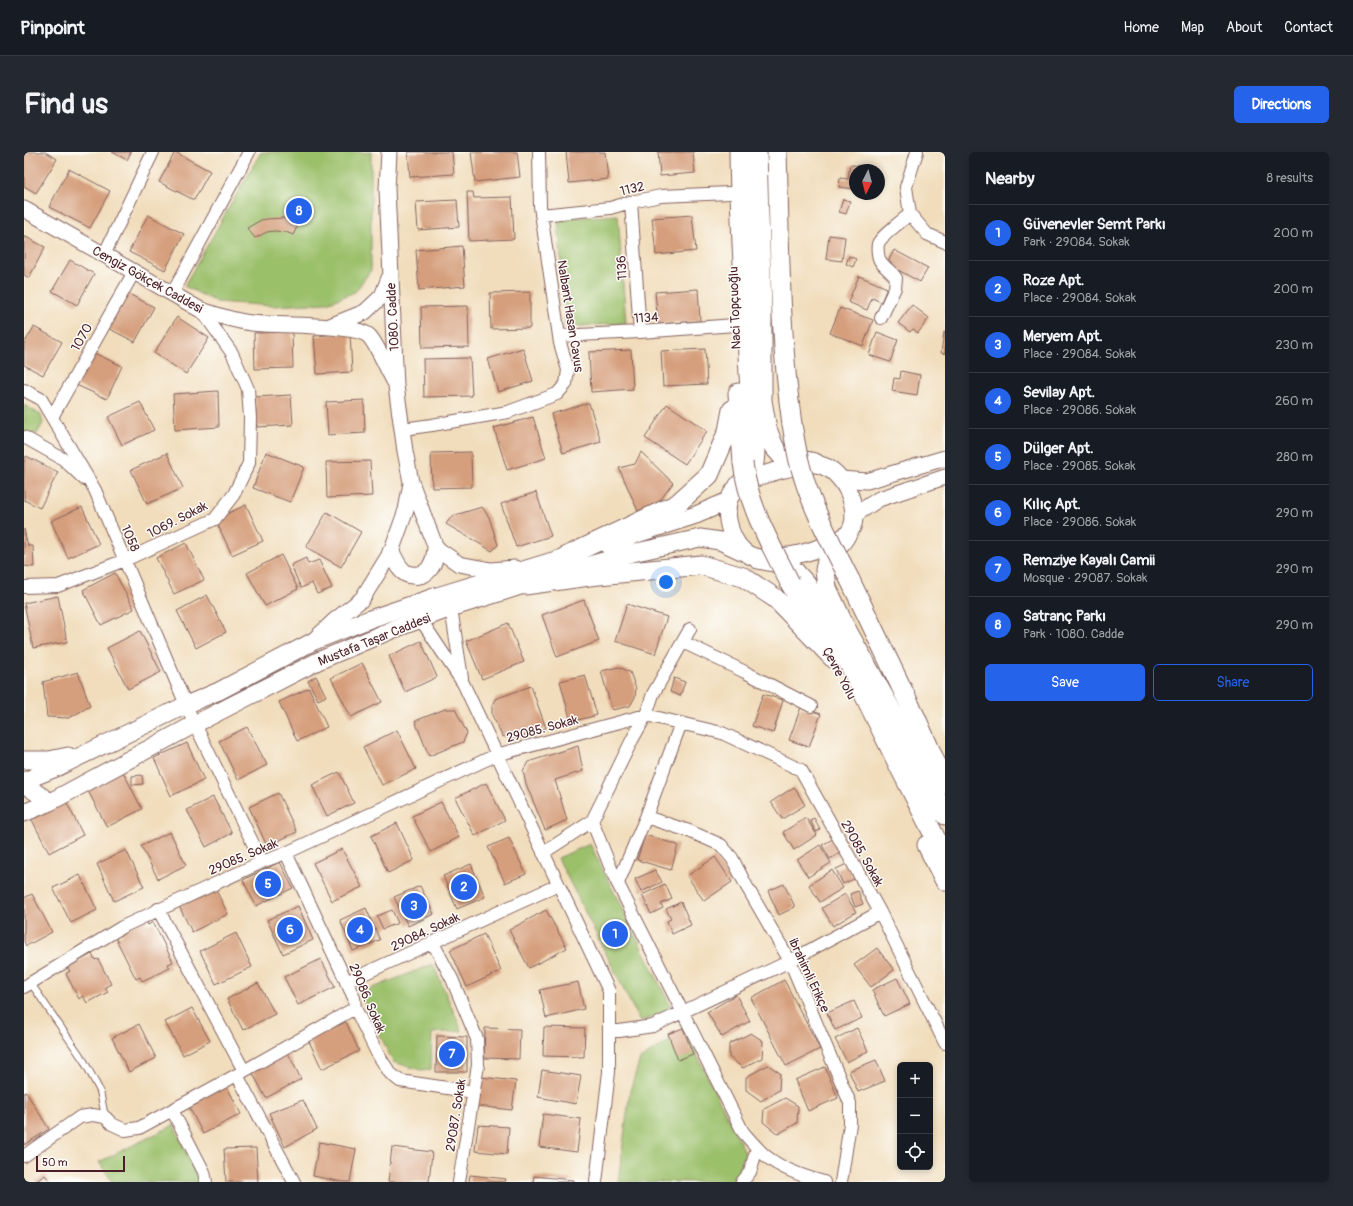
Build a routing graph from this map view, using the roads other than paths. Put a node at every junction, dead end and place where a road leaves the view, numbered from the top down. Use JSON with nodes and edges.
{"nodes":[{"id":1,"x":153,"y":152,"type":"edge"},
{"id":2,"x":249,"y":152,"type":"edge"},
{"id":3,"x":389,"y":152,"type":"edge"},
{"id":4,"x":539,"y":152,"type":"edge"},
{"id":5,"x":729,"y":152,"type":"edge"},
{"id":6,"x":739,"y":152,"type":"edge"},
{"id":7,"x":757,"y":152,"type":"edge"},
{"id":8,"x":777,"y":152,"type":"edge"},
{"id":9,"x":917,"y":152,"type":"edge"},
{"id":10,"x":730,"y":193,"type":"junction"},
{"id":11,"x":631,"y":202,"type":"junction"},
{"id":12,"x":24,"y":209,"type":"edge"},
{"id":13,"x":910,"y":214,"type":"junction"},
{"id":14,"x":541,"y":215,"type":"junction"},
{"id":15,"x":945,"y":242,"type":"edge"},
{"id":16,"x":104,"y":255,"type":"junction"},
{"id":17,"x":134,"y":272,"type":"junction"},
{"id":18,"x":390,"y":274,"type":"junction"},
{"id":19,"x":172,"y":294,"type":"junction"},
{"id":20,"x":199,"y":309,"type":"junction"},
{"id":21,"x":881,"y":318,"type":"dead end"},
{"id":22,"x":735,"y":325,"type":"junction"},
{"id":23,"x":329,"y":326,"type":"junction"},
{"id":24,"x":640,"y":332,"type":"junction"},
{"id":25,"x":559,"y":336,"type":"junction"},
{"id":26,"x":737,"y":383,"type":"junction"},
{"id":27,"x":396,"y":386,"type":"junction"},
{"id":28,"x":24,"y":390,"type":"edge"},
{"id":29,"x":52,"y":417,"type":"junction"},
{"id":30,"x":403,"y":429,"type":"junction"},
{"id":31,"x":24,"y":437,"type":"edge"},
{"id":32,"x":945,"y":458,"type":"edge"},
{"id":33,"x":743,"y":463,"type":"joint"},
{"id":34,"x":815,"y":463,"type":"junction"},
{"id":35,"x":945,"y":477,"type":"edge"},
{"id":36,"x":840,"y":479,"type":"junction"},
{"id":37,"x":411,"y":482,"type":"junction"},
{"id":38,"x":95,"y":490,"type":"junction"},
{"id":39,"x":733,"y":494,"type":"junction"},
{"id":40,"x":854,"y":516,"type":"junction"},
{"id":41,"x":845,"y":537,"type":"junction"},
{"id":42,"x":436,"y":548,"type":"junction"},
{"id":43,"x":391,"y":552,"type":"junction"},
{"id":44,"x":752,"y":556,"type":"junction"},
{"id":45,"x":566,"y":557,"type":"junction"},
{"id":46,"x":125,"y":560,"type":"junction"},
{"id":47,"x":528,"y":576,"type":"junction"},
{"id":48,"x":24,"y":587,"type":"edge"},
{"id":49,"x":450,"y":608,"type":"junction"},
{"id":50,"x":421,"y":620,"type":"junction"},
{"id":51,"x":690,"y":629,"type":"dead end"},
{"id":52,"x":683,"y":642,"type":"junction"},
{"id":53,"x":310,"y":643,"type":"junction"},
{"id":54,"x":833,"y":658,"type":"junction"},
{"id":55,"x":463,"y":683,"type":"junction"},
{"id":56,"x":811,"y":706,"type":"dead end"},
{"id":57,"x":190,"y":713,"type":"junction"},
{"id":58,"x":646,"y":715,"type":"junction"},
{"id":59,"x":681,"y":723,"type":"junction"},
{"id":60,"x":88,"y":753,"type":"junction"},
{"id":61,"x":496,"y":755,"type":"junction"},
{"id":62,"x":24,"y":760,"type":"edge"},
{"id":63,"x":24,"y":781,"type":"edge"},
{"id":64,"x":24,"y":784,"type":"edge"},
{"id":65,"x":945,"y":784,"type":"edge"},
{"id":66,"x":50,"y":802,"type":"junction"},
{"id":67,"x":24,"y":813,"type":"edge"},
{"id":68,"x":945,"y":816,"type":"edge"},
{"id":69,"x":646,"y":817,"type":"junction"},
{"id":70,"x":592,"y":821,"type":"junction"},
{"id":71,"x":286,"y":853,"type":"junction"},
{"id":72,"x":543,"y":853,"type":"junction"},
{"id":73,"x":945,"y":857,"type":"edge"},
{"id":74,"x":262,"y":862,"type":"junction"},
{"id":75,"x":945,"y":881,"type":"edge"},
{"id":76,"x":618,"y":883,"type":"junction"},
{"id":77,"x":558,"y":885,"type":"junction"},
{"id":78,"x":158,"y":909,"type":"junction"},
{"id":79,"x":880,"y":912,"type":"junction"},
{"id":80,"x":433,"y":943,"type":"junction"},
{"id":81,"x":790,"y":961,"type":"junction"},
{"id":82,"x":26,"y":981,"type":"edge"},
{"id":83,"x":346,"y":982,"type":"junction"},
{"id":84,"x":355,"y":1008,"type":"junction"},
{"id":85,"x":682,"y":1012,"type":"junction"},
{"id":86,"x":609,"y":1030,"type":"junction"},
{"id":87,"x":945,"y":1043,"type":"edge"},
{"id":88,"x":241,"y":1073,"type":"junction"},
{"id":89,"x":474,"y":1092,"type":"junction"},
{"id":90,"x":172,"y":1110,"type":"junction"},
{"id":91,"x":105,"y":1117,"type":"junction"},
{"id":92,"x":757,"y":1148,"type":"junction"},
{"id":93,"x":24,"y":1156,"type":"edge"},
{"id":94,"x":206,"y":1182,"type":"edge"},
{"id":95,"x":294,"y":1182,"type":"edge"},
{"id":96,"x":459,"y":1182,"type":"edge"},
{"id":97,"x":596,"y":1182,"type":"edge"},
{"id":98,"x":742,"y":1182,"type":"edge"},
{"id":99,"x":824,"y":1182,"type":"edge"},
{"id":100,"x":841,"y":1182,"type":"edge"}],
"edges":[{"from":1,"to":16,"type":"street"},
{"from":2,"to":19,"type":"street"},
{"from":3,"to":18,"type":"street","name":"1080. Cadde"},
{"from":4,"to":14,"type":"street","name":"Nalbant Hasan Cavus"},
{"from":5,"to":10,"type":"main road","name":"Naci Topçuoğlu"},
{"from":6,"to":39,"type":"main road"},
{"from":7,"to":34,"type":"main road"},
{"from":8,"to":65,"type":"main road","bridge":true},
{"from":9,"to":13,"type":"street"},
{"from":10,"to":11,"type":"street","name":"1132"},
{"from":10,"to":22,"type":"main road","name":"Naci Topçuoğlu"},
{"from":11,"to":14,"type":"street","name":"1132"},
{"from":11,"to":24,"type":"street","name":"1136"},
{"from":12,"to":16,"type":"street","name":"Cengiz Gökçek Caddesi"},
{"from":13,"to":15,"type":"street"},
{"from":13,"to":21,"type":"street"},
{"from":14,"to":25,"type":"street","name":"Nalbant Hasan Cavus"},
{"from":16,"to":17,"type":"street","name":"Cengiz Gökçek Caddesi"},
{"from":17,"to":19,"type":"street","name":"Cengiz Gökçek Caddesi"},
{"from":17,"to":29,"type":"street","name":"1070"},
{"from":18,"to":23,"type":"street"},
{"from":18,"to":27,"type":"street","name":"1080. Cadde"},
{"from":19,"to":20,"type":"street","name":"Cengiz Gökçek Caddesi"},
{"from":20,"to":23,"type":"street","name":"Cengiz Gökçek Caddesi"},
{"from":20,"to":46,"type":"street","name":"1069. Sokak"},
{"from":22,"to":24,"type":"street","name":"1134"},
{"from":22,"to":26,"type":"main road","name":"Naci Topçuoğlu"},
{"from":23,"to":27,"type":"street"},
{"from":24,"to":25,"type":"street","name":"1134"},
{"from":25,"to":30,"type":"street","name":"Nalbant Hasan Cavus"},
{"from":26,"to":33,"type":"main road","name":"Naci Topçuoğlu"},
{"from":26,"to":45,"type":"main road"},
{"from":27,"to":30,"type":"street","name":"1080. Cadde"},
{"from":28,"to":29,"type":"street","name":"1058"},
{"from":29,"to":38,"type":"street","name":"1058"},
{"from":30,"to":37,"type":"street","name":"1080. Cadde"},
{"from":31,"to":38,"type":"street"},
{"from":32,"to":36,"type":"street"},
{"from":33,"to":54,"type":"main road","name":"Çevre Yolu","bridge":true},
{"from":34,"to":36,"type":"main road"},
{"from":34,"to":39,"type":"main road"},
{"from":35,"to":40,"type":"street"},
{"from":36,"to":40,"type":"main road"},
{"from":37,"to":42,"type":"street"},
{"from":37,"to":43,"type":"street"},
{"from":38,"to":46,"type":"street","name":"1058"},
{"from":39,"to":44,"type":"main road"},
{"from":39,"to":45,"type":"main road","name":"Mustafa Taşar Caddesi"},
{"from":40,"to":41,"type":"main road"},
{"from":41,"to":44,"type":"main road"},
{"from":41,"to":68,"type":"main road"},
{"from":42,"to":43,"type":"main road"},
{"from":42,"to":47,"type":"street"},
{"from":43,"to":53,"type":"street"},
{"from":44,"to":47,"type":"main road","name":"Mustafa Taşar Caddesi"},
{"from":44,"to":73,"type":"main road"},
{"from":45,"to":47,"type":"main road","name":"Mustafa Taşar Caddesi"},
{"from":46,"to":48,"type":"street","name":"1069. Sokak"},
{"from":46,"to":57,"type":"street","name":"1058"},
{"from":47,"to":49,"type":"main road","name":"Mustafa Taşar Caddesi"},
{"from":47,"to":53,"type":"main road","name":"Mustafa Taşar Caddesi"},
{"from":47,"to":54,"type":"main road"},
{"from":49,"to":50,"type":"main road","name":"Mustafa Taşar Caddesi"},
{"from":49,"to":55,"type":"street"},
{"from":50,"to":55,"type":"street"},
{"from":50,"to":57,"type":"main road","name":"Mustafa Taşar Caddesi"},
{"from":51,"to":52,"type":"street"},
{"from":52,"to":56,"type":"street"},
{"from":52,"to":58,"type":"street"},
{"from":53,"to":57,"type":"main road","name":"Mustafa Taşar Caddesi"},
{"from":54,"to":75,"type":"main road","name":"Çevre Yolu"},
{"from":55,"to":61,"type":"street"},
{"from":57,"to":60,"type":"main road","name":"Mustafa Taşar Caddesi"},
{"from":57,"to":66,"type":"main road","name":"Mustafa Taşar Caddesi"},
{"from":57,"to":74,"type":"street"},
{"from":58,"to":59,"type":"street","name":"29085. Sokak"},
{"from":58,"to":61,"type":"street","name":"29085. Sokak"},
{"from":58,"to":70,"type":"street"},
{"from":59,"to":69,"type":"street"},
{"from":59,"to":79,"type":"street","name":"29085. Sokak"},
{"from":60,"to":62,"type":"main road"},
{"from":60,"to":63,"type":"main road","name":"Mustafa Taşar Caddesi"},
{"from":61,"to":71,"type":"street","name":"29085. Sokak"},
{"from":61,"to":72,"type":"street"},
{"from":64,"to":66,"type":"main road"},
{"from":66,"to":67,"type":"main road","name":"Mustafa Taşar Caddesi"},
{"from":69,"to":76,"type":"street"},
{"from":69,"to":81,"type":"street","name":"ibrahimli Erikçe"},
{"from":70,"to":72,"type":"street"},
{"from":70,"to":76,"type":"street"},
{"from":71,"to":74,"type":"street","name":"29085. Sokak"},
{"from":71,"to":83,"type":"street","name":"29086. Sokak"},
{"from":72,"to":77,"type":"street"},
{"from":74,"to":78,"type":"street","name":"29085. Sokak"},
{"from":76,"to":85,"type":"street"},
{"from":77,"to":80,"type":"street","name":"29084. Sokak"},
{"from":77,"to":86,"type":"street"},
{"from":78,"to":82,"type":"street","name":"29085. Sokak"},
{"from":78,"to":88,"type":"street"},
{"from":79,"to":81,"type":"street"},
{"from":79,"to":87,"type":"street","name":"29085. Sokak"},
{"from":80,"to":83,"type":"street","name":"29084. Sokak"},
{"from":80,"to":89,"type":"street","name":"29087. Sokak"},
{"from":81,"to":85,"type":"street"},
{"from":81,"to":100,"type":"street","name":"ibrahimli Erikçe"},
{"from":82,"to":91,"type":"lane"},
{"from":83,"to":84,"type":"street","name":"29086. Sokak"},
{"from":84,"to":88,"type":"street"},
{"from":84,"to":89,"type":"street","name":"29086. Sokak"},
{"from":85,"to":86,"type":"street"},
{"from":85,"to":92,"type":"street"},
{"from":86,"to":97,"type":"street"},
{"from":88,"to":90,"type":"street"},
{"from":88,"to":95,"type":"street"},
{"from":89,"to":96,"type":"street","name":"29087. Sokak"},
{"from":90,"to":91,"type":"street"},
{"from":90,"to":94,"type":"street"},
{"from":91,"to":93,"type":"street"},
{"from":92,"to":98,"type":"street"},
{"from":92,"to":99,"type":"street"}]}
